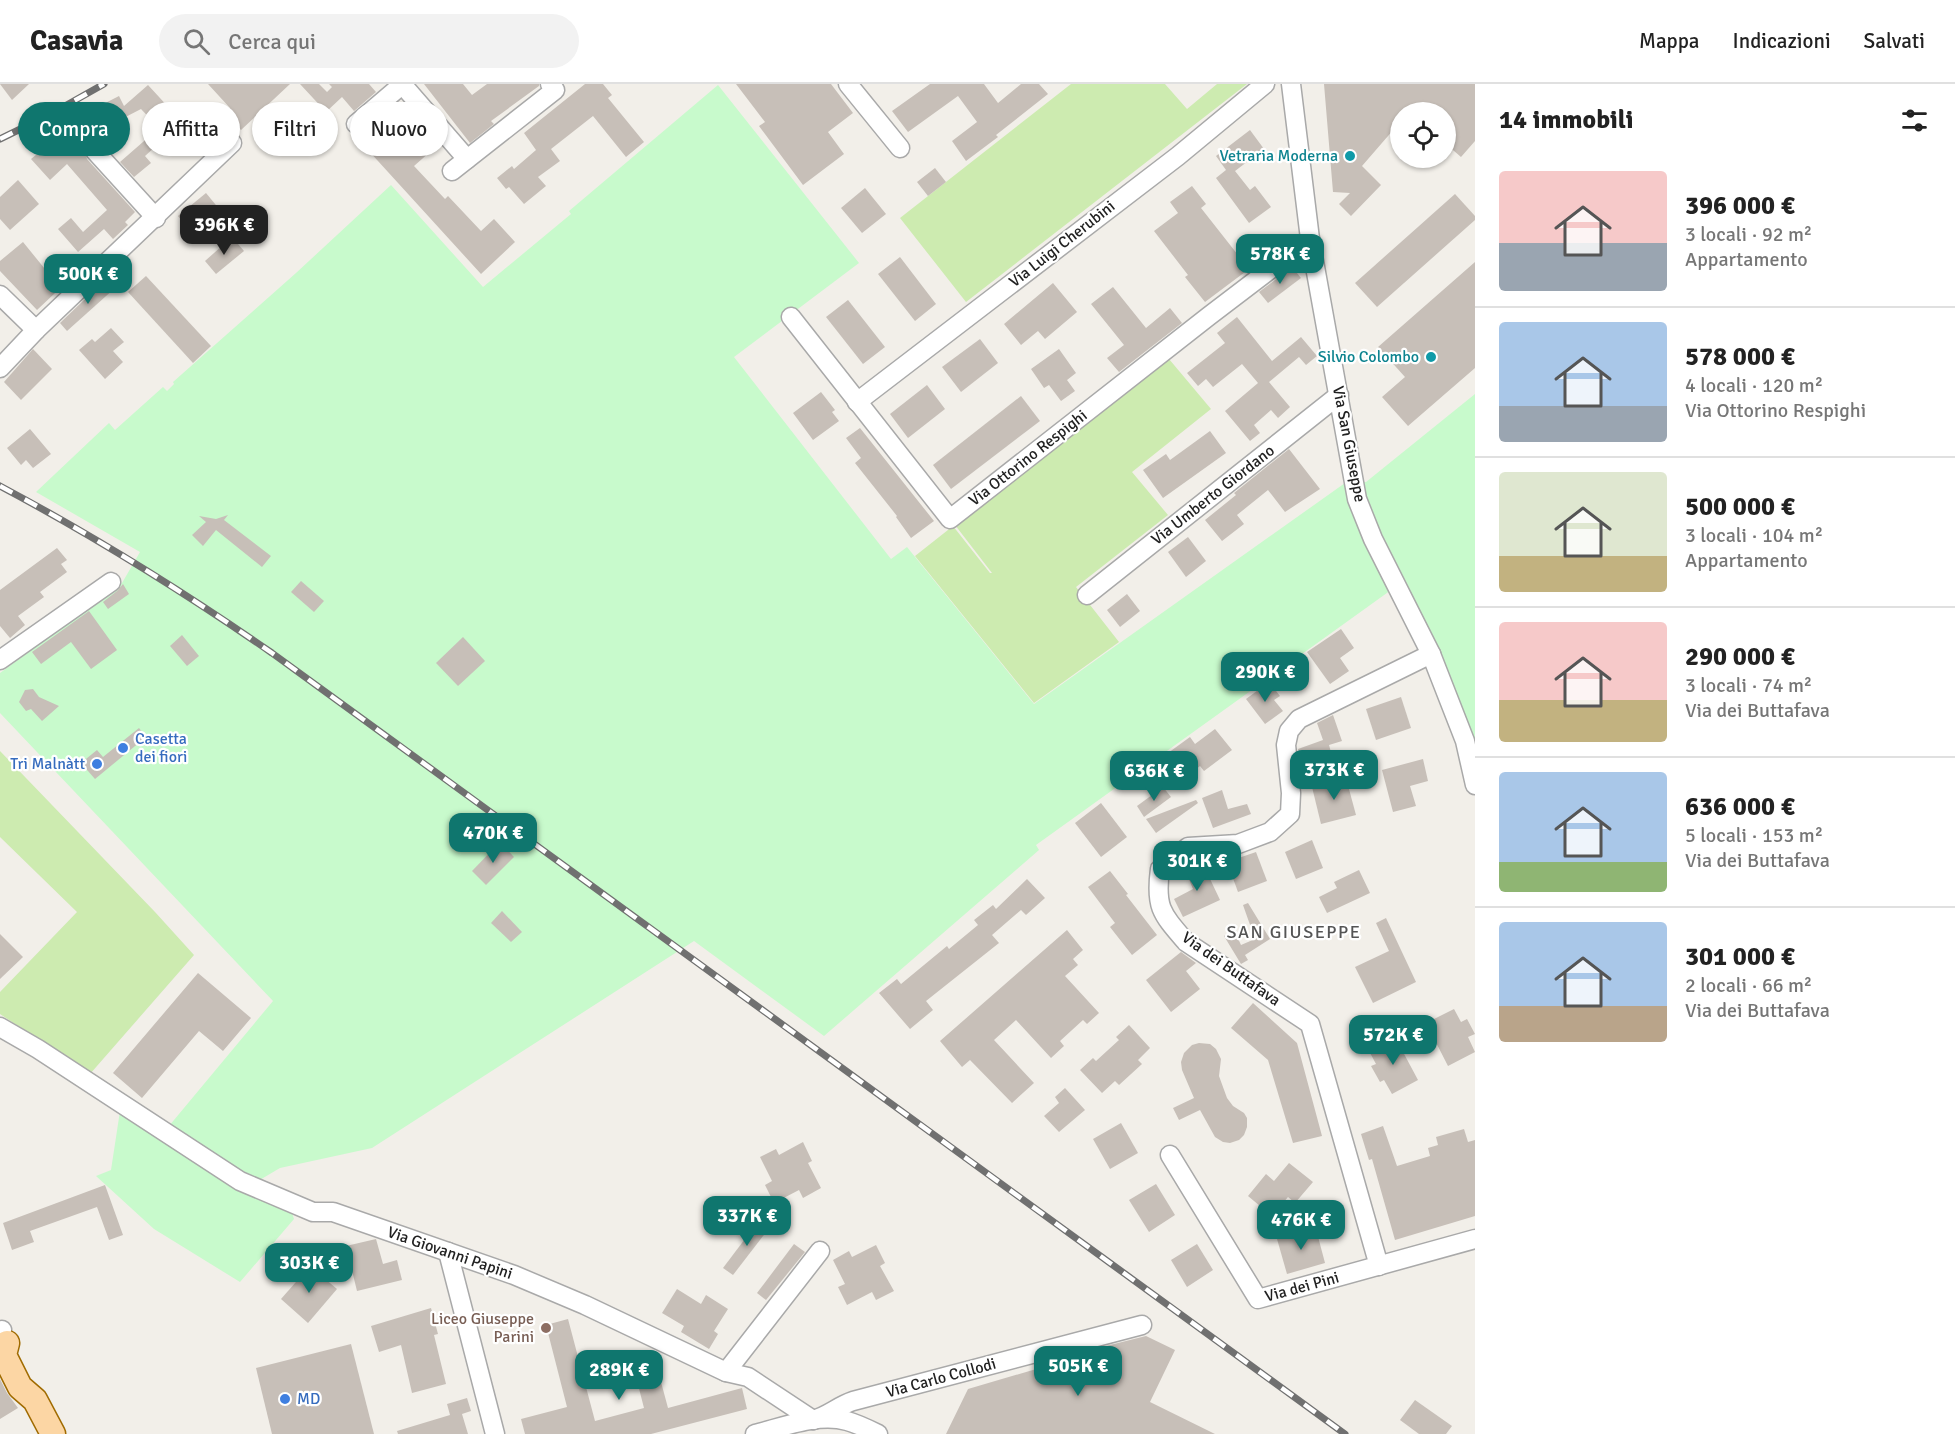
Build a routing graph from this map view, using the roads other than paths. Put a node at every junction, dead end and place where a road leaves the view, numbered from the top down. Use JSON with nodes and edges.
{"nodes":[{"id":1,"x":402,"y":84,"type":"edge"},
{"id":2,"x":550,"y":84,"type":"edge"},
{"id":3,"x":848,"y":84,"type":"edge"},
{"id":4,"x":1265,"y":84,"type":"edge"},
{"id":5,"x":1292,"y":84,"type":"edge"},
{"id":6,"x":381,"y":102,"type":"edge"},
{"id":7,"x":900,"y":148,"type":"dead end"},
{"id":8,"x":100,"y":156,"type":"edge"},
{"id":9,"x":219,"y":156,"type":"edge"},
{"id":10,"x":156,"y":218,"type":"junction"},
{"id":11,"x":1310,"y":240,"type":"junction"},
{"id":12,"x":0,"y":295,"type":"edge"},
{"id":13,"x":791,"y":317,"type":"dead end"},
{"id":14,"x":36,"y":330,"type":"junction"},
{"id":15,"x":0,"y":368,"type":"edge"},
{"id":16,"x":1339,"y":396,"type":"junction"},
{"id":17,"x":858,"y":402,"type":"junction"},
{"id":18,"x":111,"y":582,"type":"dead end"},
{"id":19,"x":1087,"y":595,"type":"dead end"},
{"id":20,"x":1431,"y":654,"type":"junction"},
{"id":21,"x":0,"y":660,"type":"edge"},
{"id":22,"x":1475,"y":785,"type":"edge"},
{"id":23,"x":0,"y":1027,"type":"edge"},
{"id":24,"x":1170,"y":1155,"type":"dead end"},
{"id":25,"x":1475,"y":1239,"type":"edge"},
{"id":26,"x":820,"y":1251,"type":"dead end"},
{"id":27,"x":448,"y":1252,"type":"junction"},
{"id":28,"x":1379,"y":1266,"type":"junction"},
{"id":29,"x":1142,"y":1325,"type":"dead end"},
{"id":30,"x":2,"y":1332,"type":"edge"},
{"id":31,"x":726,"y":1372,"type":"junction"},
{"id":32,"x":813,"y":1420,"type":"junction"},
{"id":33,"x":52,"y":1434,"type":"edge"},
{"id":34,"x":495,"y":1434,"type":"edge"},
{"id":35,"x":755,"y":1434,"type":"edge"},
{"id":36,"x":878,"y":1434,"type":"edge"}],
"edges":[{"from":1,"to":2,"type":"street"},
{"from":1,"to":6,"type":"street"},
{"from":3,"to":7,"type":"street"},
{"from":4,"to":17,"type":"street","name":"Via Luigi Cherubini"},
{"from":5,"to":11,"type":"street","name":"Via San Giuseppe"},
{"from":8,"to":10,"type":"street"},
{"from":9,"to":10,"type":"street"},
{"from":10,"to":14,"type":"street"},
{"from":11,"to":16,"type":"street","name":"Via San Giuseppe"},
{"from":11,"to":17,"type":"street","name":"Via Ottorino Respighi"},
{"from":12,"to":14,"type":"street"},
{"from":13,"to":17,"type":"street","name":"Via Ottorino Respighi"},
{"from":14,"to":15,"type":"street"},
{"from":16,"to":19,"type":"street","name":"Via Umberto Giordano"},
{"from":16,"to":20,"type":"street","name":"Via San Giuseppe"},
{"from":18,"to":21,"type":"street"},
{"from":20,"to":22,"type":"street","name":"Via San Giuseppe"},
{"from":20,"to":28,"type":"street","name":"Via dei Buttafava"},
{"from":23,"to":27,"type":"street","name":"Via Giovanni Papini"},
{"from":24,"to":28,"type":"street","name":"Via dei Pini"},
{"from":25,"to":28,"type":"street","name":"Via dei Pini"},
{"from":26,"to":31,"type":"street"},
{"from":27,"to":31,"type":"street","name":"Via Giovanni Papini"},
{"from":27,"to":34,"type":"street"},
{"from":29,"to":32,"type":"street","name":"Via Carlo Collodi"},
{"from":30,"to":33,"type":"main road"},
{"from":31,"to":32,"type":"street","name":"Via Giovanni Papini"},
{"from":32,"to":35,"type":"street"},
{"from":32,"to":36,"type":"street"}]}
